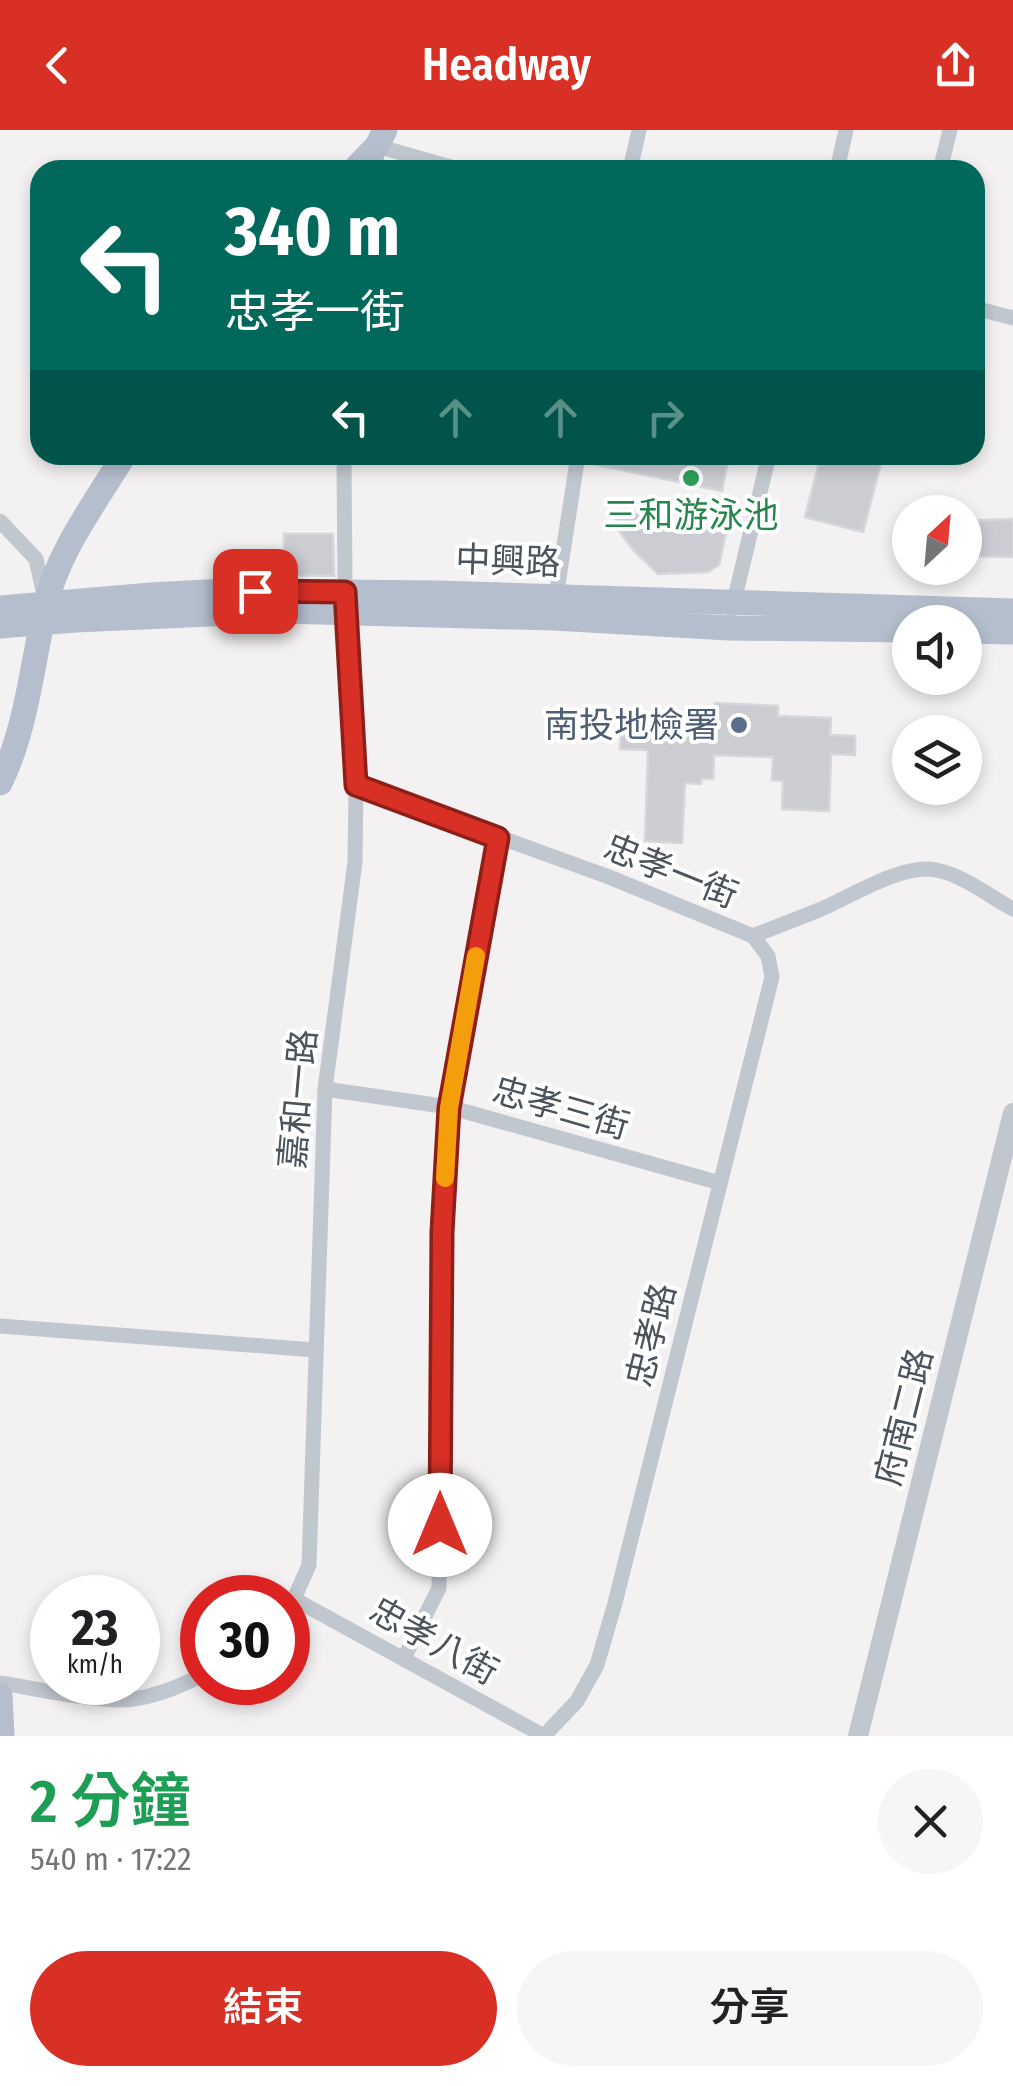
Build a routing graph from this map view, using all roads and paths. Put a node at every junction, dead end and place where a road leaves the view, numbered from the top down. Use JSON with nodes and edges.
{"nodes":[{"id":1,"x":639,"y":130,"type":"edge"},
{"id":2,"x":846,"y":130,"type":"edge"},
{"id":3,"x":950,"y":130,"type":"edge"},
{"id":4,"x":380,"y":149,"type":"edge"},
{"id":5,"x":422,"y":160,"type":"edge"},
{"id":6,"x":632,"y":160,"type":"edge"},
{"id":7,"x":839,"y":160,"type":"edge"},
{"id":8,"x":942,"y":160,"type":"edge"},
{"id":9,"x":985,"y":311,"type":"edge"},
{"id":10,"x":1013,"y":318,"type":"edge"},
{"id":11,"x":118,"y":465,"type":"edge"},
{"id":12,"x":344,"y":465,"type":"edge"},
{"id":13,"x":576,"y":465,"type":"edge"},
{"id":14,"x":767,"y":465,"type":"edge"},
{"id":15,"x":0,"y":521,"type":"edge"},
{"id":16,"x":346,"y":602,"type":"junction"},
{"id":17,"x":0,"y":608,"type":"edge"},
{"id":18,"x":555,"y":608,"type":"junction"},
{"id":19,"x":1013,"y":610,"type":"edge"},
{"id":20,"x":44,"y":613,"type":"junction"},
{"id":21,"x":731,"y":616,"type":"junction"},
{"id":22,"x":0,"y":626,"type":"edge"},
{"id":23,"x":892,"y":629,"type":"edge"},
{"id":24,"x":982,"y":631,"type":"edge"},
{"id":25,"x":1013,"y":632,"type":"edge"},
{"id":26,"x":0,"y":783,"type":"edge"},
{"id":27,"x":356,"y":785,"type":"junction"},
{"id":28,"x":498,"y":838,"type":"junction"},
{"id":29,"x":1013,"y":909,"type":"edge"},
{"id":30,"x":753,"y":936,"type":"junction"},
{"id":31,"x":325,"y":1089,"type":"junction"},
{"id":32,"x":449,"y":1108,"type":"junction"},
{"id":33,"x":1013,"y":1113,"type":"edge"},
{"id":34,"x":720,"y":1184,"type":"junction"},
{"id":35,"x":0,"y":1326,"type":"edge"},
{"id":36,"x":315,"y":1350,"type":"junction"},
{"id":37,"x":305,"y":1575,"type":"edge"},
{"id":38,"x":310,"y":1612,"type":"edge"},
{"id":39,"x":404,"y":1658,"type":"junction"},
{"id":40,"x":0,"y":1683,"type":"edge"},
{"id":41,"x":180,"y":1687,"type":"edge"},
{"id":42,"x":0,"y":1695,"type":"edge"},
{"id":43,"x":2,"y":1736,"type":"edge"},
{"id":44,"x":544,"y":1736,"type":"edge"},
{"id":45,"x":858,"y":1736,"type":"edge"}],
"edges":[{"from":1,"to":6,"type":"street"},
{"from":2,"to":7,"type":"street"},
{"from":3,"to":8,"type":"street"},
{"from":4,"to":5,"type":"street"},
{"from":9,"to":10,"type":"street"},
{"from":11,"to":20,"type":"main road"},
{"from":12,"to":16,"type":"street","name":"嘉和一路"},
{"from":13,"to":18,"type":"street"},
{"from":14,"to":21,"type":"street"},
{"from":15,"to":20,"type":"street"},
{"from":16,"to":18,"type":"main road","name":"中興路"},
{"from":16,"to":20,"type":"main road","name":"中興路"},
{"from":16,"to":27,"type":"street","name":"嘉和一路"},
{"from":17,"to":20,"type":"main road","name":"中興路"},
{"from":18,"to":21,"type":"main road","name":"中興路"},
{"from":19,"to":21,"type":"main road","name":"中興路"},
{"from":20,"to":22,"type":"main road","name":"中興路"},
{"from":20,"to":26,"type":"main road"},
{"from":21,"to":23,"type":"main road","name":"中興路"},
{"from":24,"to":25,"type":"main road"},
{"from":27,"to":28,"type":"street","name":"忠孝一街"},
{"from":27,"to":31,"type":"street","name":"嘉和一路"},
{"from":28,"to":30,"type":"street","name":"忠孝一街"},
{"from":28,"to":32,"type":"street"},
{"from":29,"to":30,"type":"street","name":"忠孝一街"},
{"from":30,"to":34,"type":"street","name":"忠孝路"},
{"from":31,"to":32,"type":"street","name":"忠孝三街"},
{"from":31,"to":36,"type":"street","name":"嘉和一路"},
{"from":32,"to":34,"type":"street","name":"忠孝三街"},
{"from":32,"to":39,"type":"street"},
{"from":33,"to":45,"type":"street","name":"府南二路"},
{"from":34,"to":44,"type":"street","name":"忠孝路"},
{"from":35,"to":36,"type":"street"},
{"from":36,"to":37,"type":"street","name":"嘉和一路"},
{"from":38,"to":39,"type":"street","name":"忠孝八街"},
{"from":39,"to":44,"type":"street","name":"忠孝八街"},
{"from":40,"to":41,"type":"street"},
{"from":42,"to":43,"type":"main road"}]}
